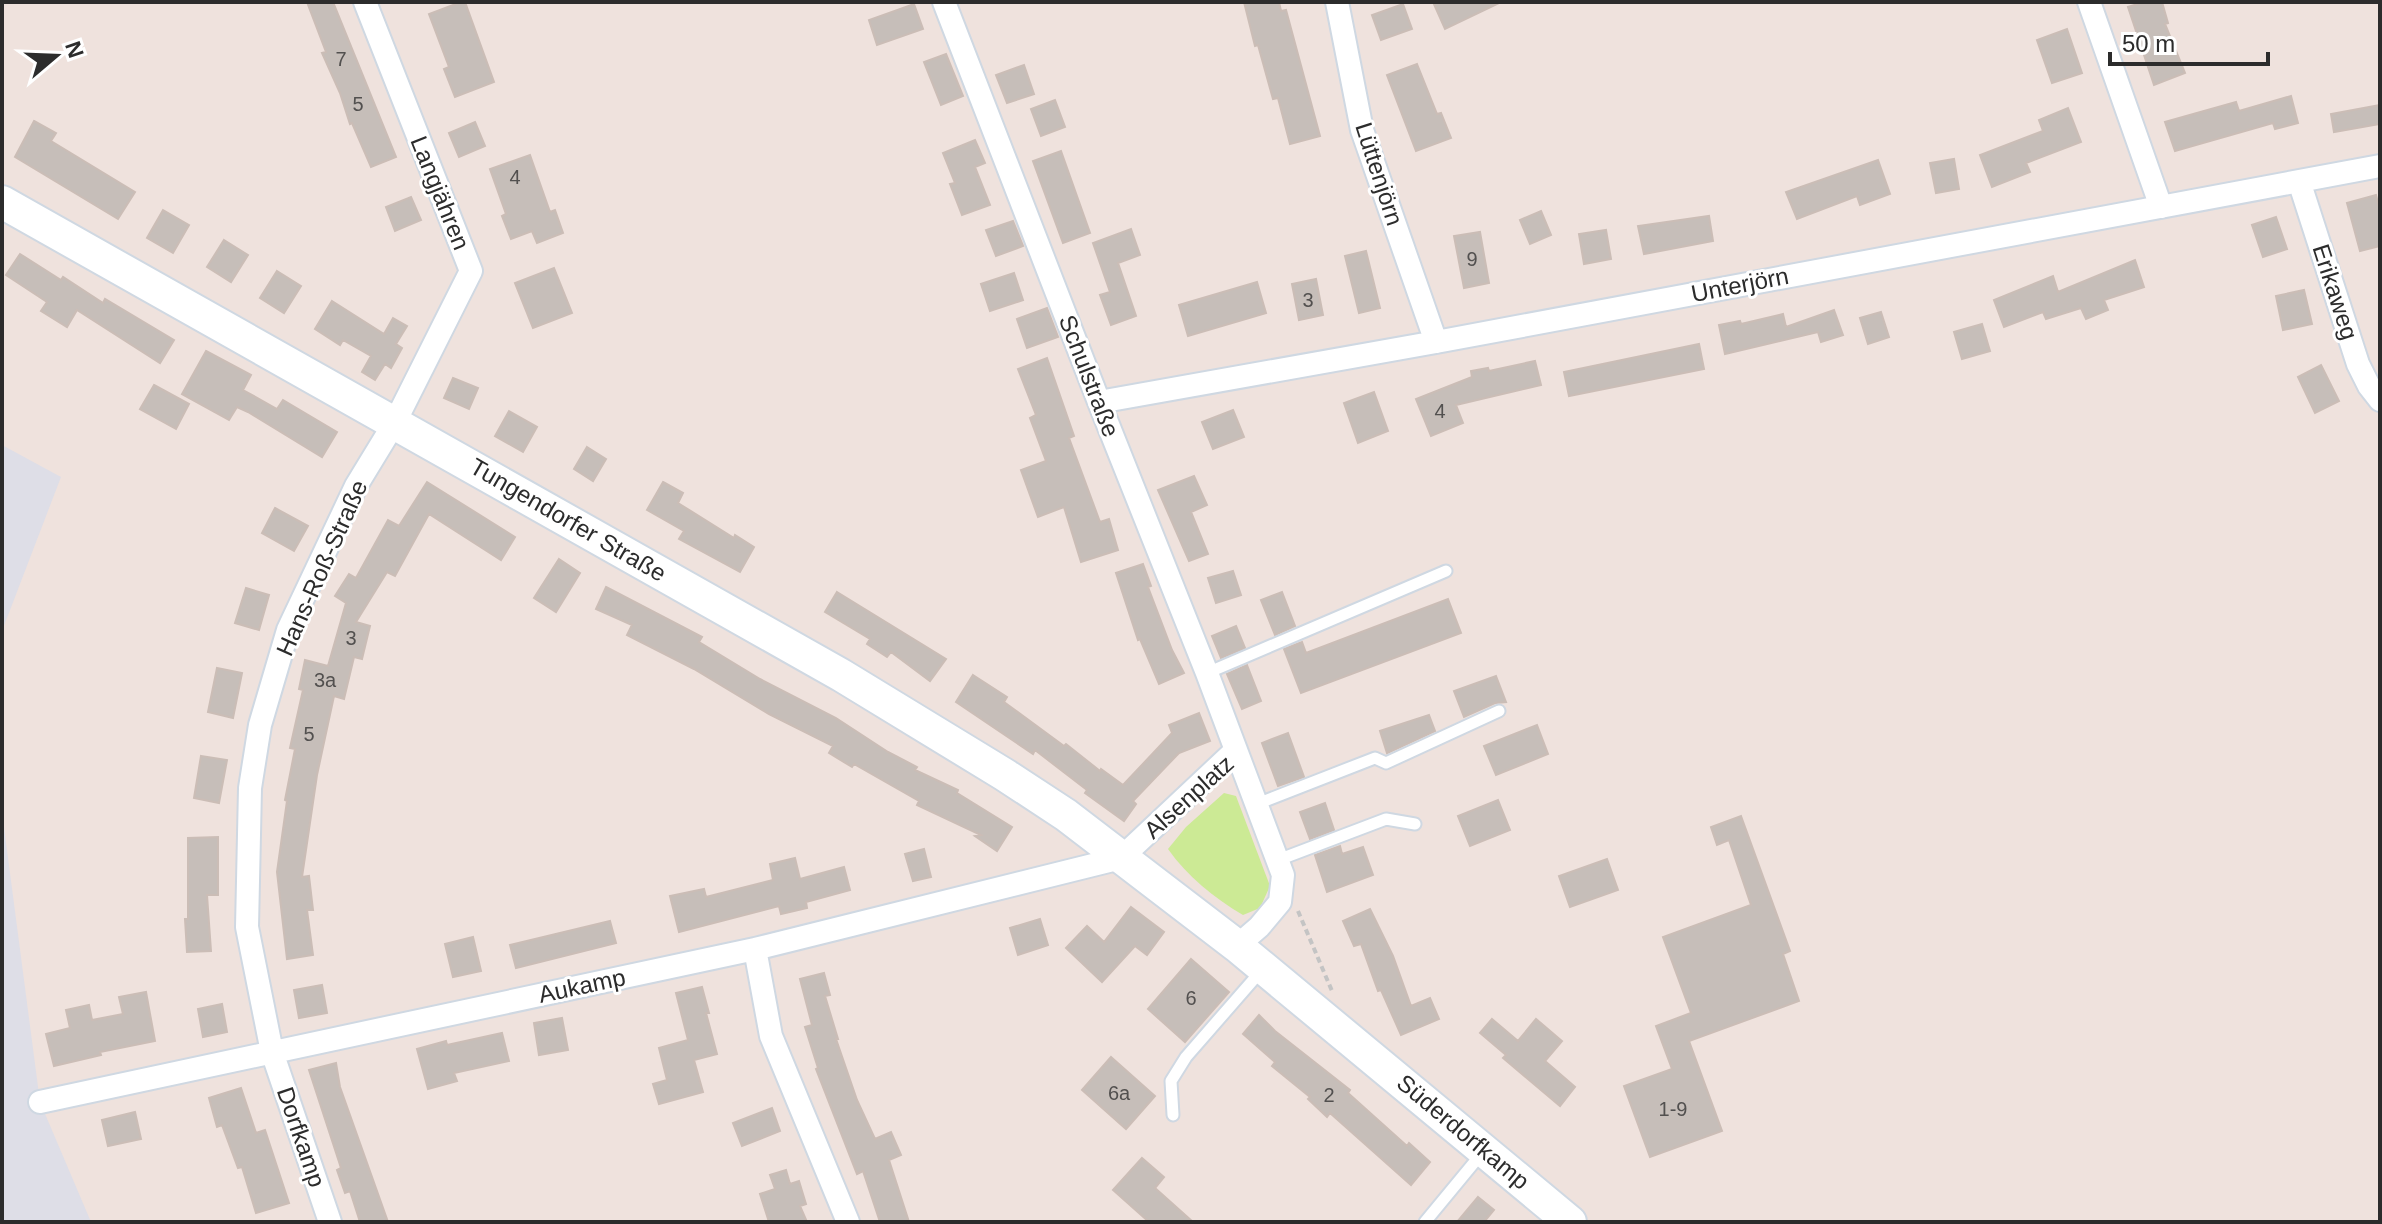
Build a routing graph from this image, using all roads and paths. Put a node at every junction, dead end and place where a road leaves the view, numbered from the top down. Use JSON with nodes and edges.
{"nodes":[{"id":1,"x":365,"y":2,"type":"edge"},
{"id":2,"x":944,"y":2,"type":"edge"},
{"id":3,"x":1337,"y":2,"type":"edge"},
{"id":4,"x":2089,"y":2,"type":"edge"},
{"id":5,"x":2380,"y":166,"type":"edge"},
{"id":6,"x":2299,"y":181,"type":"junction"},
{"id":7,"x":2,"y":202,"type":"edge"},
{"id":8,"x":2161,"y":207,"type":"junction"},
{"id":9,"x":1436,"y":342,"type":"junction"},
{"id":10,"x":2380,"y":400,"type":"edge"},
{"id":11,"x":1099,"y":402,"type":"junction"},
{"id":12,"x":395,"y":422,"type":"junction"},
{"id":13,"x":1446,"y":571,"type":"dead end"},
{"id":14,"x":1207,"y":673,"type":"junction"},
{"id":15,"x":1499,"y":711,"type":"dead end"},
{"id":16,"x":1236,"y":750,"type":"junction"},
{"id":17,"x":1257,"y":804,"type":"junction"},
{"id":18,"x":1415,"y":824,"type":"dead end"},
{"id":19,"x":1121,"y":858,"type":"junction"},
{"id":20,"x":1281,"y":868,"type":"junction"},
{"id":21,"x":1237,"y":946,"type":"junction"},
{"id":22,"x":755,"y":949,"type":"junction"},
{"id":23,"x":1264,"y":968,"type":"junction"},
{"id":24,"x":1336,"y":999,"type":"dead end"},
{"id":25,"x":1356,"y":1042,"type":"joint"},
{"id":26,"x":272,"y":1052,"type":"junction"},
{"id":27,"x":40,"y":1102,"type":"dead end"},
{"id":28,"x":1173,"y":1115,"type":"dead end"},
{"id":29,"x":1485,"y":1149,"type":"junction"},
{"id":30,"x":330,"y":1222,"type":"edge"},
{"id":31,"x":848,"y":1222,"type":"edge"},
{"id":32,"x":1425,"y":1222,"type":"edge"},
{"id":33,"x":1570,"y":1222,"type":"edge"}],
"edges":[{"from":1,"to":12,"type":"street","name":"Langjähren"},
{"from":2,"to":11,"type":"street","name":"Schulstraße"},
{"from":3,"to":9,"type":"street","name":"Lüttenjörn"},
{"from":4,"to":8,"type":"street"},
{"from":5,"to":6,"type":"street","name":"Unterjörn"},
{"from":6,"to":8,"type":"street","name":"Unterjörn"},
{"from":6,"to":10,"type":"street","name":"Erikaweg"},
{"from":7,"to":12,"type":"main road","name":"Tungendorfer Straße"},
{"from":8,"to":9,"type":"street","name":"Unterjörn"},
{"from":9,"to":11,"type":"street","name":"Unterjörn"},
{"from":11,"to":14,"type":"street","name":"Schulstraße"},
{"from":12,"to":19,"type":"main road","name":"Tungendorfer Straße"},
{"from":12,"to":26,"type":"street","name":"Hans-Roß-Straße"},
{"from":13,"to":14,"type":"lane"},
{"from":14,"to":16,"type":"street","name":"Schulstraße"},
{"from":15,"to":17,"type":"lane"},
{"from":16,"to":17,"type":"street","name":"Alsenplatz"},
{"from":16,"to":19,"type":"street","name":"Alsenplatz"},
{"from":17,"to":20,"type":"street","name":"Alsenplatz"},
{"from":18,"to":20,"type":"lane"},
{"from":19,"to":21,"type":"main road","name":"Alsenplatz"},
{"from":19,"to":22,"type":"street","name":"Aukamp"},
{"from":20,"to":21,"type":"street"},
{"from":20,"to":24,"type":"path"},
{"from":21,"to":23,"type":"main road","name":"Alsenplatz"},
{"from":22,"to":26,"type":"street","name":"Aukamp"},
{"from":22,"to":31,"type":"street"},
{"from":23,"to":25,"type":"main road","name":"Alsenplatz"},
{"from":23,"to":28,"type":"lane"},
{"from":25,"to":29,"type":"main road","name":"Süderdorfkamp"},
{"from":26,"to":27,"type":"street","name":"Aukamp"},
{"from":26,"to":30,"type":"street","name":"Dorfkamp"},
{"from":29,"to":32,"type":"lane"},
{"from":29,"to":33,"type":"main road","name":"Süderdorfkamp"}]}
